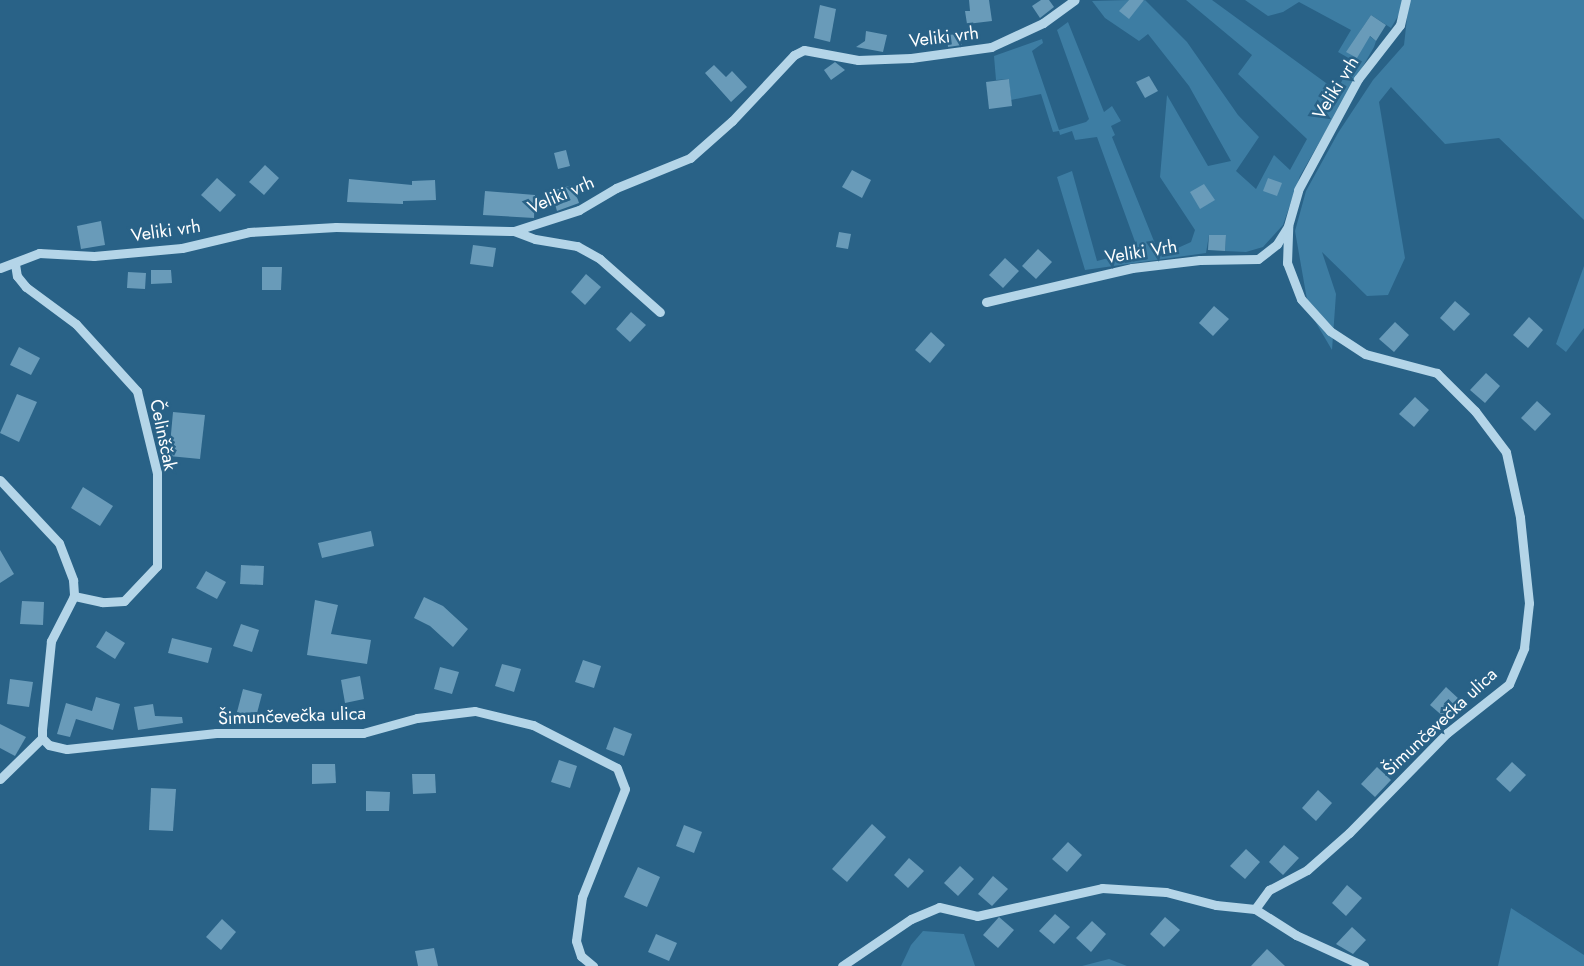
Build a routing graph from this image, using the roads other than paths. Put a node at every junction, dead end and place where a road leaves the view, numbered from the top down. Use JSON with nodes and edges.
{"nodes":[{"id":1,"x":1075,"y":0,"type":"edge"},
{"id":2,"x":1406,"y":0,"type":"edge"},
{"id":3,"x":1288,"y":226,"type":"junction"},
{"id":4,"x":514,"y":231,"type":"junction"},
{"id":5,"x":15,"y":264,"type":"junction"},
{"id":6,"x":0,"y":268,"type":"edge"},
{"id":7,"x":986,"y":302,"type":"dead end"},
{"id":8,"x":660,"y":312,"type":"dead end"},
{"id":9,"x":0,"y":480,"type":"edge"},
{"id":10,"x":74,"y":596,"type":"junction"},
{"id":11,"x":42,"y":738,"type":"junction"},
{"id":12,"x":0,"y":780,"type":"edge"},
{"id":13,"x":1255,"y":909,"type":"junction"},
{"id":14,"x":593,"y":966,"type":"edge"},
{"id":15,"x":842,"y":966,"type":"edge"},
{"id":16,"x":1364,"y":966,"type":"edge"}],
"edges":[{"from":1,"to":4,"type":"street","name":"Veliki vrh"},
{"from":2,"to":3,"type":"street","name":"Veliki vrh"},
{"from":3,"to":7,"type":"street","name":"Veliki Vrh"},
{"from":3,"to":13,"type":"street","name":"Šimunčevečka ulica"},
{"from":4,"to":5,"type":"street","name":"Veliki vrh"},
{"from":4,"to":8,"type":"street"},
{"from":5,"to":6,"type":"street","name":"Veliki vrh"},
{"from":5,"to":10,"type":"street","name":"Čelinščak"},
{"from":9,"to":10,"type":"street"},
{"from":10,"to":11,"type":"street"},
{"from":11,"to":12,"type":"street"},
{"from":11,"to":14,"type":"street","name":"Šimunčevečka ulica"},
{"from":13,"to":15,"type":"street"},
{"from":13,"to":16,"type":"street"}]}
